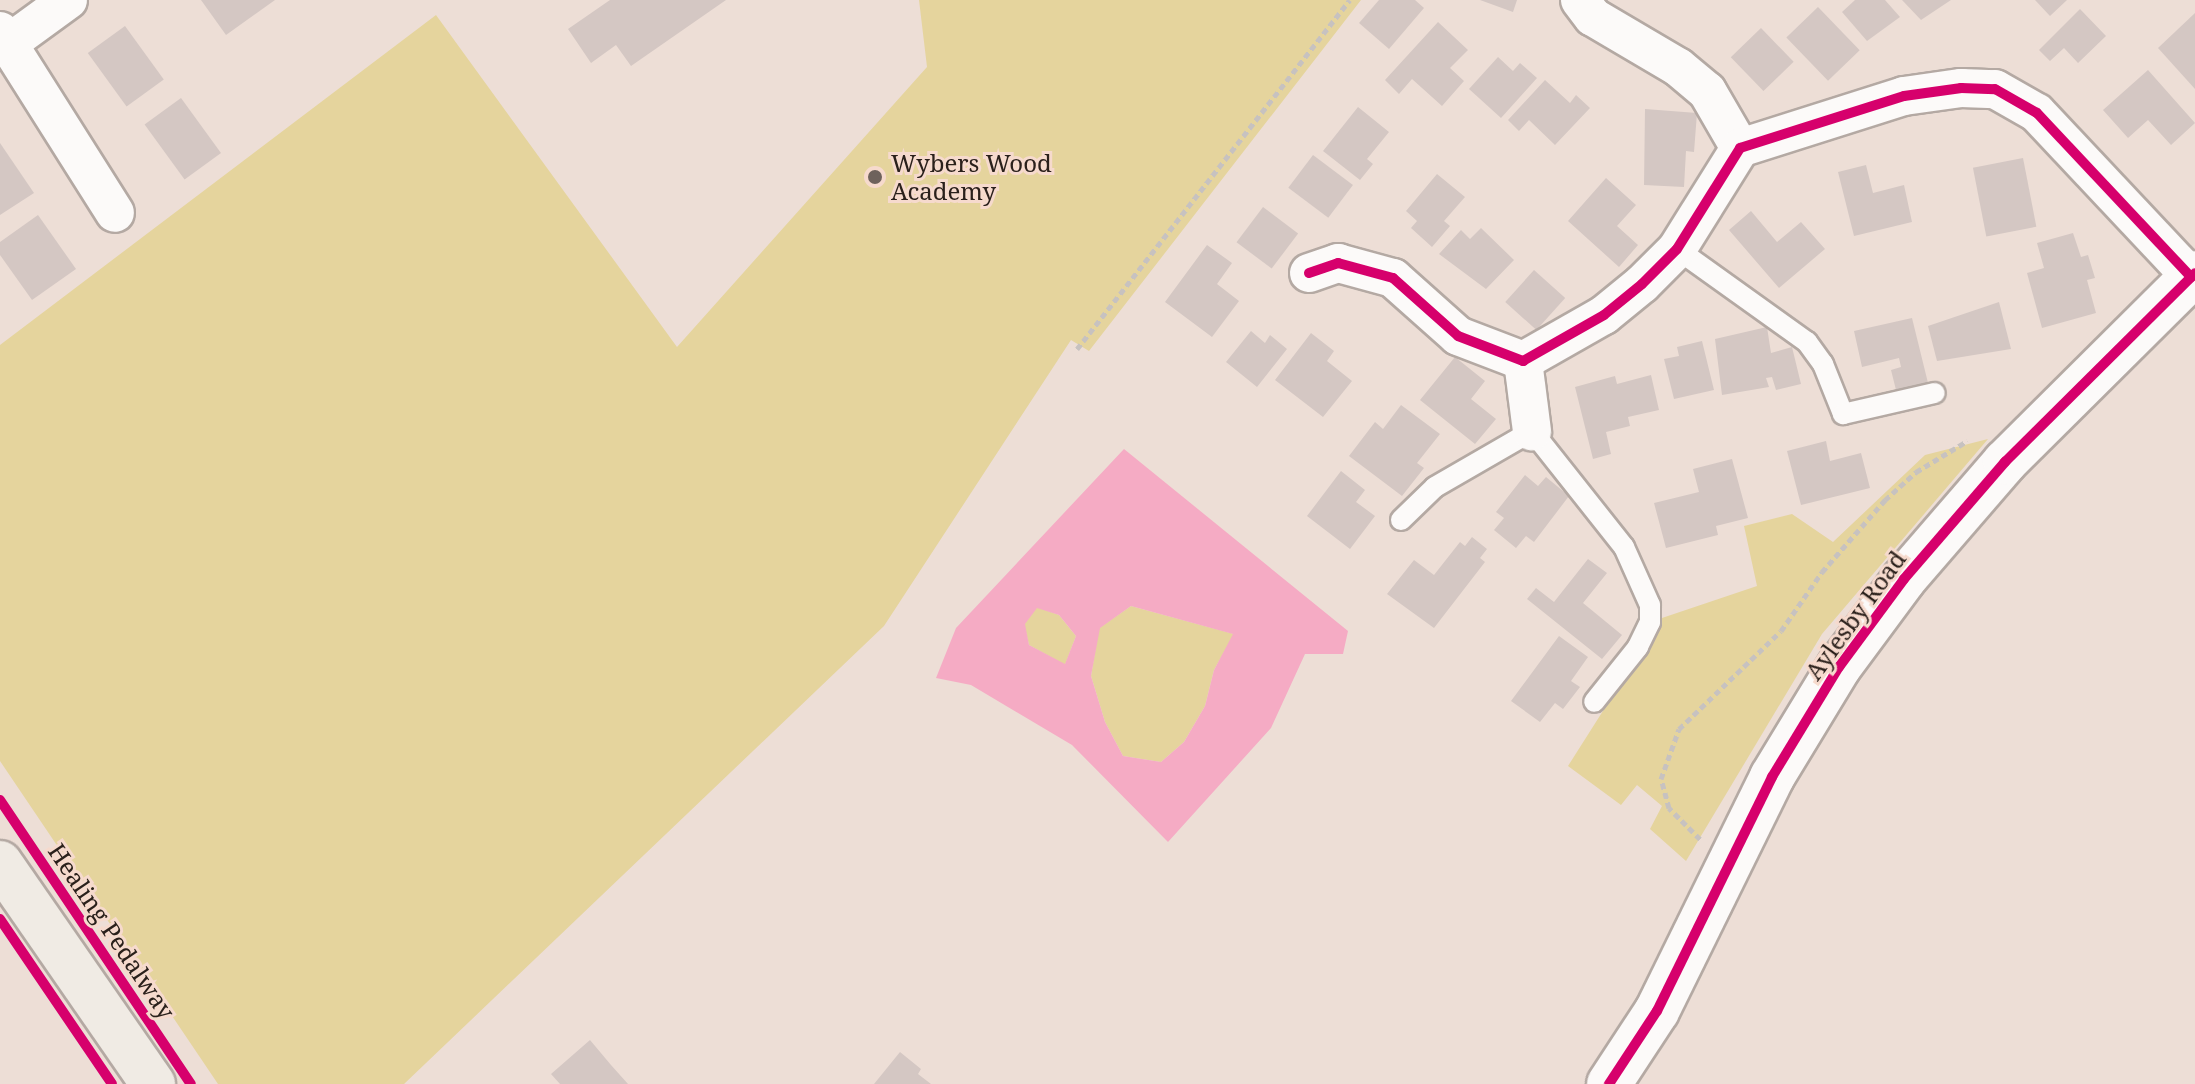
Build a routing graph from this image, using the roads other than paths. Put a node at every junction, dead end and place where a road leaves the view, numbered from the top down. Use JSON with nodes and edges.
{"nodes":[{"id":1,"x":68,"y":0,"type":"edge"},
{"id":2,"x":1580,"y":0,"type":"edge"},
{"id":3,"x":4,"y":37,"type":"edge"},
{"id":4,"x":1740,"y":148,"type":"junction"},
{"id":5,"x":115,"y":213,"type":"dead end"},
{"id":6,"x":1677,"y":249,"type":"junction"},
{"id":7,"x":1309,"y":273,"type":"dead end"},
{"id":8,"x":2193,"y":275,"type":"edge"},
{"id":9,"x":1523,"y":361,"type":"junction"},
{"id":10,"x":1935,"y":393,"type":"dead end"},
{"id":11,"x":1532,"y":431,"type":"junction"},
{"id":12,"x":1401,"y":520,"type":"dead end"},
{"id":13,"x":1594,"y":702,"type":"dead end"},
{"id":14,"x":0,"y":863,"type":"edge"},
{"id":15,"x":153,"y":1084,"type":"edge"},
{"id":16,"x":1609,"y":1084,"type":"edge"}],
"edges":[{"from":1,"to":3,"type":"street"},
{"from":2,"to":4,"type":"street"},
{"from":3,"to":5,"type":"street"},
{"from":4,"to":6,"type":"street"},
{"from":4,"to":8,"type":"street"},
{"from":6,"to":9,"type":"street"},
{"from":6,"to":10,"type":"lane"},
{"from":7,"to":9,"type":"street"},
{"from":8,"to":16,"type":"street","name":"Aylesby Road"},
{"from":9,"to":11,"type":"street"},
{"from":11,"to":12,"type":"lane"},
{"from":11,"to":13,"type":"lane"},
{"from":14,"to":15,"type":"main road"}]}
